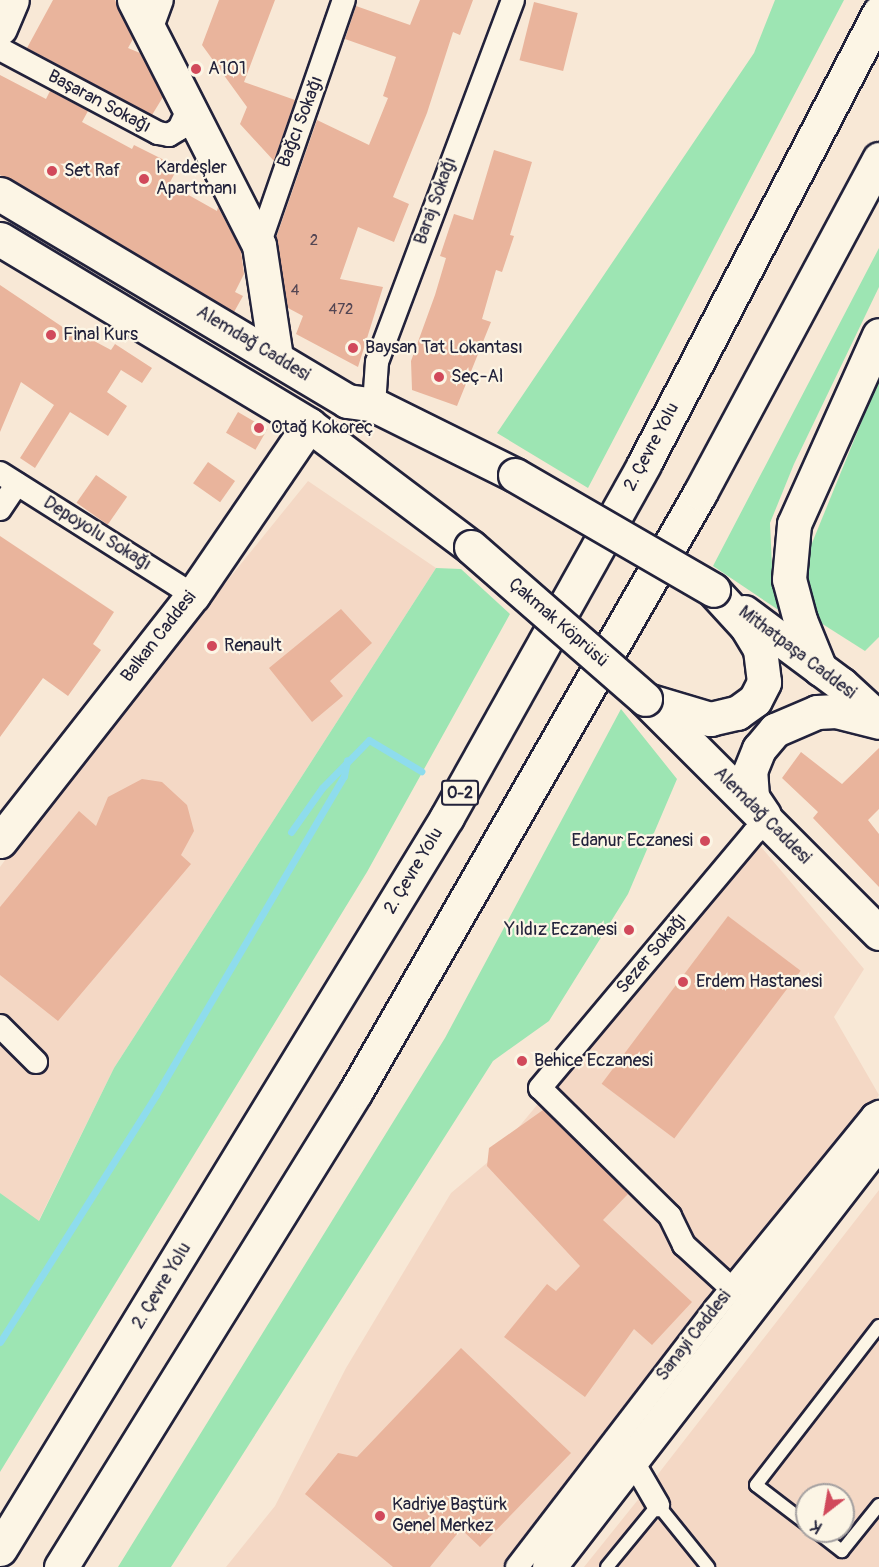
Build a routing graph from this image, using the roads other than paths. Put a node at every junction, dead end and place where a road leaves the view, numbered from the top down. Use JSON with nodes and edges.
{"nodes":[{"id":1,"x":12,"y":0,"type":"edge"},
{"id":2,"x":134,"y":0,"type":"edge"},
{"id":3,"x":344,"y":0,"type":"edge"},
{"id":4,"x":513,"y":0,"type":"edge"},
{"id":5,"x":879,"y":13,"type":"edge"},
{"id":6,"x":156,"y":15,"type":"edge"},
{"id":7,"x":0,"y":28,"type":"edge"},
{"id":8,"x":0,"y":49,"type":"edge"},
{"id":9,"x":189,"y":108,"type":"junction"},
{"id":10,"x":879,"y":159,"type":"edge"},
{"id":11,"x":0,"y":194,"type":"edge"},
{"id":12,"x":0,"y":239,"type":"edge"},
{"id":13,"x":259,"y":245,"type":"junction"},
{"id":14,"x":879,"y":335,"type":"edge"},
{"id":15,"x":276,"y":357,"type":"junction"},
{"id":16,"x":374,"y":405,"type":"junction"},
{"id":17,"x":309,"y":425,"type":"junction"},
{"id":18,"x":9,"y":479,"type":"edge"},
{"id":19,"x":0,"y":509,"type":"edge"},
{"id":20,"x":713,"y":590,"type":"junction"},
{"id":21,"x":193,"y":595,"type":"junction"},
{"id":22,"x":820,"y":669,"type":"junction"},
{"id":23,"x":645,"y":699,"type":"junction"},
{"id":24,"x":879,"y":720,"type":"edge"},
{"id":25,"x":768,"y":822,"type":"junction"},
{"id":26,"x":0,"y":841,"type":"edge"},
{"id":27,"x":879,"y":933,"type":"edge"},
{"id":28,"x":0,"y":1026,"type":"edge"},
{"id":29,"x":36,"y":1062,"type":"dead end"},
{"id":30,"x":879,"y":1112,"type":"edge"},
{"id":31,"x":879,"y":1140,"type":"edge"},
{"id":32,"x":731,"y":1288,"type":"junction"},
{"id":33,"x":879,"y":1326,"type":"edge"},
{"id":34,"x":624,"y":1448,"type":"junction"},
{"id":35,"x":658,"y":1505,"type":"junction"},
{"id":36,"x":879,"y":1505,"type":"edge"},
{"id":37,"x":795,"y":1515,"type":"edge"},
{"id":38,"x":855,"y":1535,"type":"edge"},
{"id":39,"x":832,"y":1543,"type":"edge"},
{"id":40,"x":848,"y":1543,"type":"edge"},
{"id":41,"x":0,"y":1549,"type":"edge"},
{"id":42,"x":61,"y":1567,"type":"edge"},
{"id":43,"x":517,"y":1567,"type":"edge"},
{"id":44,"x":549,"y":1567,"type":"edge"},
{"id":45,"x":607,"y":1567,"type":"edge"},
{"id":46,"x":708,"y":1567,"type":"edge"}],
"edges":[{"from":1,"to":7,"type":"main road"},
{"from":2,"to":6,"type":"main road"},
{"from":3,"to":13,"type":"street","name":"Bağcı Sokağı"},
{"from":4,"to":16,"type":"street","name":"Baraj Sokağı"},
{"from":5,"to":41,"type":"main road","name":"2. Çevre Yolu","number":"O-2"},
{"from":6,"to":9,"type":"main road"},
{"from":8,"to":9,"type":"street","name":"Başaran Sokağı"},
{"from":9,"to":13,"type":"main road"},
{"from":10,"to":42,"type":"main road"},
{"from":11,"to":15,"type":"main road","name":"Alemdağ Caddesi"},
{"from":12,"to":17,"type":"main road"},
{"from":13,"to":15,"type":"main road"},
{"from":14,"to":22,"type":"main road"},
{"from":15,"to":16,"type":"main road","name":"Alemdağ Caddesi"},
{"from":16,"to":20,"type":"main road","name":"Alemdağ Caddesi","bridge":true},
{"from":17,"to":21,"type":"main road","name":"Balkan Caddesi"},
{"from":17,"to":23,"type":"main road","name":"Çakmak Köprüsü","bridge":true},
{"from":18,"to":19,"type":"street"},
{"from":18,"to":21,"type":"street","name":"Depoyolu Sokağı"},
{"from":20,"to":22,"type":"main road","name":"Mithatpaşa Caddesi"},
{"from":20,"to":23,"type":"main road"},
{"from":21,"to":26,"type":"main road","name":"Balkan Caddesi"},
{"from":22,"to":24,"type":"main road","name":"Mithatpaşa Caddesi"},
{"from":23,"to":25,"type":"main road","name":"Alemdağ Caddesi"},
{"from":24,"to":25,"type":"main road"},
{"from":25,"to":27,"type":"main road","name":"Alemdağ Caddesi"},
{"from":25,"to":32,"type":"street","name":"Sezer Sokağı"},
{"from":28,"to":29,"type":"street"},
{"from":30,"to":32,"type":"street","name":"Sanayi Caddesi"},
{"from":31,"to":34,"type":"main road","name":"Sanayi Caddesi"},
{"from":32,"to":34,"type":"street","name":"Sanayi Caddesi"},
{"from":33,"to":37,"type":"lane"},
{"from":34,"to":35,"type":"street"},
{"from":34,"to":43,"type":"street","name":"Sanayi Caddesi"},
{"from":34,"to":44,"type":"main road","name":"Sanayi Caddesi"},
{"from":35,"to":45,"type":"lane"},
{"from":35,"to":46,"type":"lane"},
{"from":36,"to":38,"type":"lane"},
{"from":39,"to":40,"type":"lane"}]}
